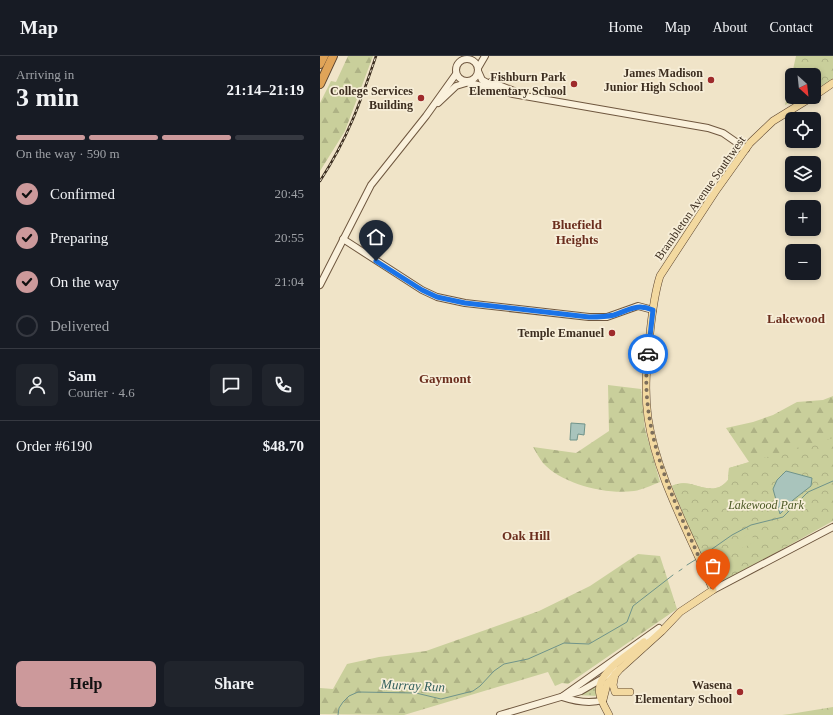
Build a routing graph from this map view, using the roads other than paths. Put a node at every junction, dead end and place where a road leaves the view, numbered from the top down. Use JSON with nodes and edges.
{"nodes":[{"id":1,"x":324,"y":56,"type":"edge"},
{"id":2,"x":333,"y":56,"type":"edge"},
{"id":3,"x":478,"y":56,"type":"edge"},
{"id":4,"x":485,"y":56,"type":"edge"},
{"id":5,"x":460,"y":58,"type":"dead end"},
{"id":6,"x":470,"y":58,"type":"edge"},
{"id":7,"x":320,"y":64,"type":"edge"},
{"id":8,"x":479,"y":67,"type":"junction"},
{"id":9,"x":456,"y":74,"type":"junction"},
{"id":10,"x":466,"y":82,"type":"junction"},
{"id":11,"x":833,"y":83,"type":"edge"},
{"id":12,"x":320,"y":84,"type":"edge"},
{"id":13,"x":821,"y":91,"type":"edge"},
{"id":14,"x":521,"y":94,"type":"junction"},
{"id":15,"x":800,"y":104,"type":"edge"},
{"id":16,"x":426,"y":116,"type":"junction"},
{"id":17,"x":746,"y":148,"type":"junction"},
{"id":18,"x":343,"y":239,"type":"junction"},
{"id":19,"x":320,"y":285,"type":"edge"},
{"id":20,"x":653,"y":310,"type":"junction"},
{"id":21,"x":833,"y":527,"type":"edge"},
{"id":22,"x":713,"y":590,"type":"junction"},
{"id":23,"x":671,"y":621,"type":"junction"},
{"id":24,"x":659,"y":628,"type":"junction"},
{"id":25,"x":617,"y":671,"type":"junction"},
{"id":26,"x":601,"y":680,"type":"junction"},
{"id":27,"x":630,"y":692,"type":"dead end"},
{"id":28,"x":562,"y":697,"type":"junction"},
{"id":29,"x":602,"y":700,"type":"junction"},
{"id":30,"x":500,"y":715,"type":"edge"},
{"id":31,"x":609,"y":715,"type":"edge"}],
"edges":[{"from":1,"to":7,"type":"highway"},
{"from":2,"to":12,"type":"highway"},
{"from":3,"to":6,"type":"main road"},
{"from":4,"to":8,"type":"main road"},
{"from":5,"to":6,"type":"main road"},
{"from":6,"to":8,"type":"main road"},
{"from":6,"to":9,"type":"main road"},
{"from":8,"to":10,"type":"main road"},
{"from":8,"to":14,"type":"main road"},
{"from":9,"to":10,"type":"main road"},
{"from":9,"to":16,"type":"main road"},
{"from":10,"to":14,"type":"main road"},
{"from":10,"to":16,"type":"main road"},
{"from":11,"to":13,"type":"main road","name":"Brambleton Avenue Southwest"},
{"from":14,"to":17,"type":"main road"},
{"from":15,"to":17,"type":"main road","name":"Brambleton Avenue Southwest"},
{"from":16,"to":18,"type":"main road"},
{"from":17,"to":20,"type":"main road","name":"Brambleton Avenue Southwest"},
{"from":18,"to":19,"type":"main road"},
{"from":18,"to":20,"type":"main road"},
{"from":20,"to":22,"type":"main road","name":"Brambleton Avenue Southwest"},
{"from":21,"to":22,"type":"main road"},
{"from":22,"to":23,"type":"main road"},
{"from":23,"to":24,"type":"main road"},
{"from":23,"to":25,"type":"main road"},
{"from":24,"to":26,"type":"main road"},
{"from":24,"to":28,"type":"main road"},
{"from":25,"to":26,"type":"main road"},
{"from":25,"to":27,"type":"main road"},
{"from":25,"to":29,"type":"main road"},
{"from":26,"to":28,"type":"main road"},
{"from":26,"to":29,"type":"main road"},
{"from":28,"to":29,"type":"main road"},
{"from":28,"to":30,"type":"main road"},
{"from":29,"to":31,"type":"main road"}]}
